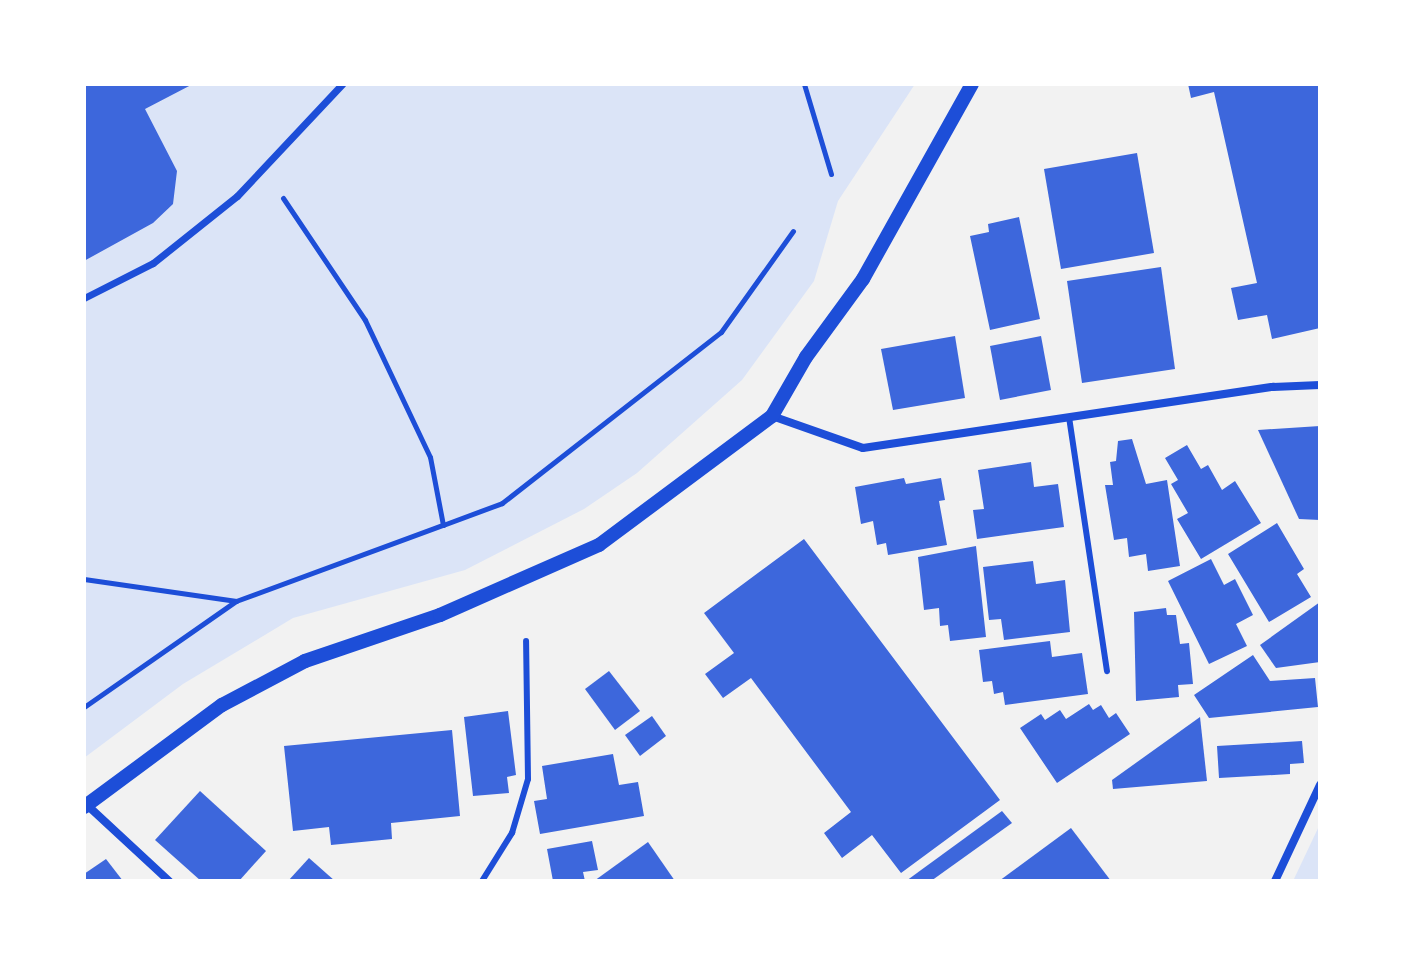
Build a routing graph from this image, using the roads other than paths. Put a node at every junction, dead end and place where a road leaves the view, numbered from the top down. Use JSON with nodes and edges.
{"nodes":[{"id":1,"x":342,"y":84,"type":"edge"},
{"id":2,"x":972,"y":84,"type":"edge"},
{"id":3,"x":84,"y":298,"type":"edge"},
{"id":4,"x":1320,"y":385,"type":"edge"},
{"id":5,"x":772,"y":416,"type":"junction"},
{"id":6,"x":1069,"y":417,"type":"junction"},
{"id":7,"x":526,"y":641,"type":"dead end"},
{"id":8,"x":1107,"y":671,"type":"dead end"},
{"id":9,"x":1320,"y":785,"type":"edge"},
{"id":10,"x":85,"y":806,"type":"edge"},
{"id":11,"x":169,"y":881,"type":"edge"},
{"id":12,"x":482,"y":881,"type":"edge"},
{"id":13,"x":1275,"y":881,"type":"edge"}],
"edges":[{"from":1,"to":3,"type":"street"},
{"from":2,"to":5,"type":"street"},
{"from":4,"to":6,"type":"street"},
{"from":5,"to":6,"type":"street"},
{"from":5,"to":10,"type":"street"},
{"from":6,"to":8,"type":"lane"},
{"from":7,"to":12,"type":"lane"},
{"from":9,"to":13,"type":"street"},
{"from":10,"to":11,"type":"street"}]}
